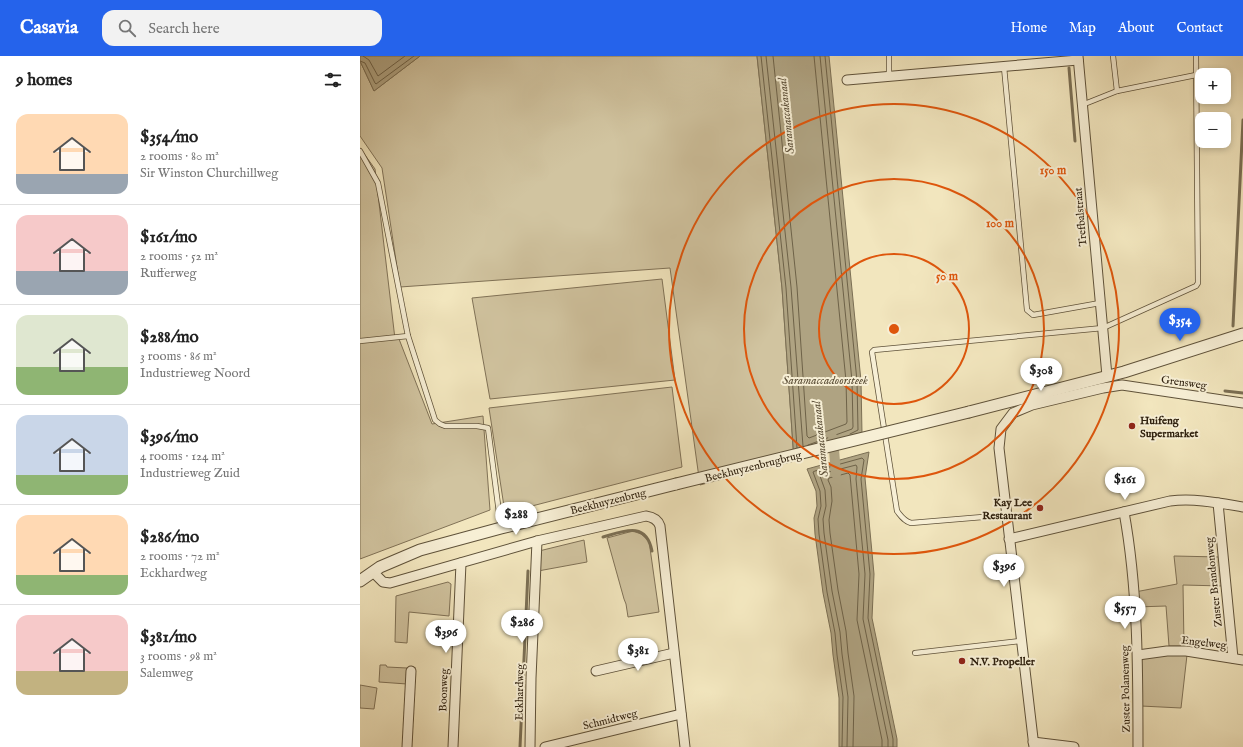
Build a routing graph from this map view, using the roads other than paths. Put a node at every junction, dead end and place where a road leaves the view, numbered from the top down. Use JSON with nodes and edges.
{"nodes":[{"id":1,"x":890,"y":56,"type":"edge"},
{"id":2,"x":1113,"y":56,"type":"edge"},
{"id":3,"x":1196,"y":56,"type":"edge"},
{"id":4,"x":1078,"y":58,"type":"edge"},
{"id":5,"x":1004,"y":67,"type":"junction"},
{"id":6,"x":1196,"y":68,"type":"edge"},
{"id":7,"x":1195,"y":75,"type":"edge"},
{"id":8,"x":889,"y":77,"type":"junction"},
{"id":9,"x":847,"y":80,"type":"dead end"},
{"id":10,"x":1117,"y":91,"type":"junction"},
{"id":11,"x":1082,"y":104,"type":"junction"},
{"id":12,"x":1196,"y":104,"type":"edge"},
{"id":13,"x":360,"y":151,"type":"edge"},
{"id":14,"x":1100,"y":303,"type":"junction"},
{"id":15,"x":1103,"y":328,"type":"junction"},
{"id":16,"x":1243,"y":334,"type":"edge"},
{"id":17,"x":408,"y":336,"type":"junction"},
{"id":18,"x":360,"y":342,"type":"edge"},
{"id":19,"x":1124,"y":372,"type":"junction"},
{"id":20,"x":1107,"y":376,"type":"junction"},
{"id":21,"x":1099,"y":384,"type":"junction"},
{"id":22,"x":1122,"y":385,"type":"junction"},
{"id":23,"x":1243,"y":403,"type":"edge"},
{"id":24,"x":676,"y":484,"type":"joint"},
{"id":25,"x":1218,"y":503,"type":"junction"},
{"id":26,"x":1243,"y":507,"type":"edge"},
{"id":27,"x":1124,"y":512,"type":"junction"},
{"id":28,"x":1006,"y":515,"type":"junction"},
{"id":29,"x":501,"y":528,"type":"junction"},
{"id":30,"x":1009,"y":540,"type":"junction"},
{"id":31,"x":537,"y":541,"type":"junction"},
{"id":32,"x":461,"y":563,"type":"junction"},
{"id":33,"x":373,"y":572,"type":"junction"},
{"id":34,"x":360,"y":581,"type":"edge"},
{"id":35,"x":1021,"y":642,"type":"junction"},
{"id":36,"x":674,"y":653,"type":"junction"},
{"id":37,"x":915,"y":653,"type":"dead end"},
{"id":38,"x":1138,"y":655,"type":"junction"},
{"id":39,"x":1233,"y":658,"type":"junction"},
{"id":40,"x":1243,"y":660,"type":"edge"},
{"id":41,"x":411,"y":671,"type":"dead end"},
{"id":42,"x":596,"y":671,"type":"dead end"},
{"id":43,"x":681,"y":714,"type":"junction"},
{"id":44,"x":1034,"y":745,"type":"edge"},
{"id":45,"x":407,"y":747,"type":"edge"},
{"id":46,"x":453,"y":747,"type":"edge"},
{"id":47,"x":530,"y":747,"type":"edge"},
{"id":48,"x":545,"y":747,"type":"edge"},
{"id":49,"x":685,"y":747,"type":"edge"},
{"id":50,"x":1074,"y":747,"type":"edge"},
{"id":51,"x":1138,"y":747,"type":"edge"}],
"edges":[{"from":1,"to":8,"type":"lane"},
{"from":2,"to":10,"type":"lane"},
{"from":3,"to":6,"type":"lane"},
{"from":4,"to":5,"type":"street"},
{"from":4,"to":11,"type":"street","name":"Trefbalstraat"},
{"from":5,"to":8,"type":"street"},
{"from":5,"to":14,"type":"lane"},
{"from":7,"to":10,"type":"lane"},
{"from":8,"to":9,"type":"street"},
{"from":10,"to":11,"type":"lane"},
{"from":11,"to":14,"type":"street","name":"Trefbalstraat"},
{"from":12,"to":15,"type":"lane"},
{"from":13,"to":17,"type":"lane"},
{"from":14,"to":15,"type":"street","name":"Trefbalstraat"},
{"from":15,"to":20,"type":"street","name":"Trefbalstraat"},
{"from":15,"to":28,"type":"lane"},
{"from":16,"to":19,"type":"street"},
{"from":17,"to":18,"type":"lane"},
{"from":17,"to":29,"type":"lane"},
{"from":19,"to":20,"type":"street"},
{"from":19,"to":22,"type":"street"},
{"from":20,"to":21,"type":"street"},
{"from":21,"to":22,"type":"street","name":"Grensweg"},
{"from":21,"to":24,"type":"street","name":"Beekhuyzenbrugbrug","bridge":true},
{"from":21,"to":28,"type":"street","name":"Grensweg"},
{"from":22,"to":23,"type":"street","name":"Grensweg"},
{"from":24,"to":29,"type":"street","name":"Beekhuyzenbrug"},
{"from":25,"to":26,"type":"street"},
{"from":25,"to":27,"type":"street"},
{"from":25,"to":39,"type":"street","name":"Zuster Brandonweg"},
{"from":27,"to":30,"type":"street"},
{"from":27,"to":38,"type":"street","name":"Zuster Polanenweg"},
{"from":28,"to":30,"type":"street","name":"Grensweg"},
{"from":29,"to":33,"type":"street","name":"Beekhuyzenbrug"},
{"from":30,"to":35,"type":"street","name":"Grensweg"},
{"from":31,"to":32,"type":"street"},
{"from":31,"to":36,"type":"street"},
{"from":31,"to":47,"type":"street","name":"Eckhardweg"},
{"from":32,"to":33,"type":"street"},
{"from":32,"to":46,"type":"street","name":"Boonweg"},
{"from":33,"to":34,"type":"street","name":"Beekhuyzenbrug"},
{"from":35,"to":37,"type":"lane"},
{"from":35,"to":44,"type":"street","name":"Grensweg"},
{"from":36,"to":42,"type":"street"},
{"from":36,"to":43,"type":"street"},
{"from":38,"to":39,"type":"street","name":"Engelweg"},
{"from":38,"to":51,"type":"street","name":"Zuster Polanenweg"},
{"from":39,"to":40,"type":"street","name":"Engelweg"},
{"from":41,"to":45,"type":"street"},
{"from":43,"to":48,"type":"street","name":"Schmidtweg"},
{"from":43,"to":49,"type":"street"},
{"from":44,"to":50,"type":"street"}]}
